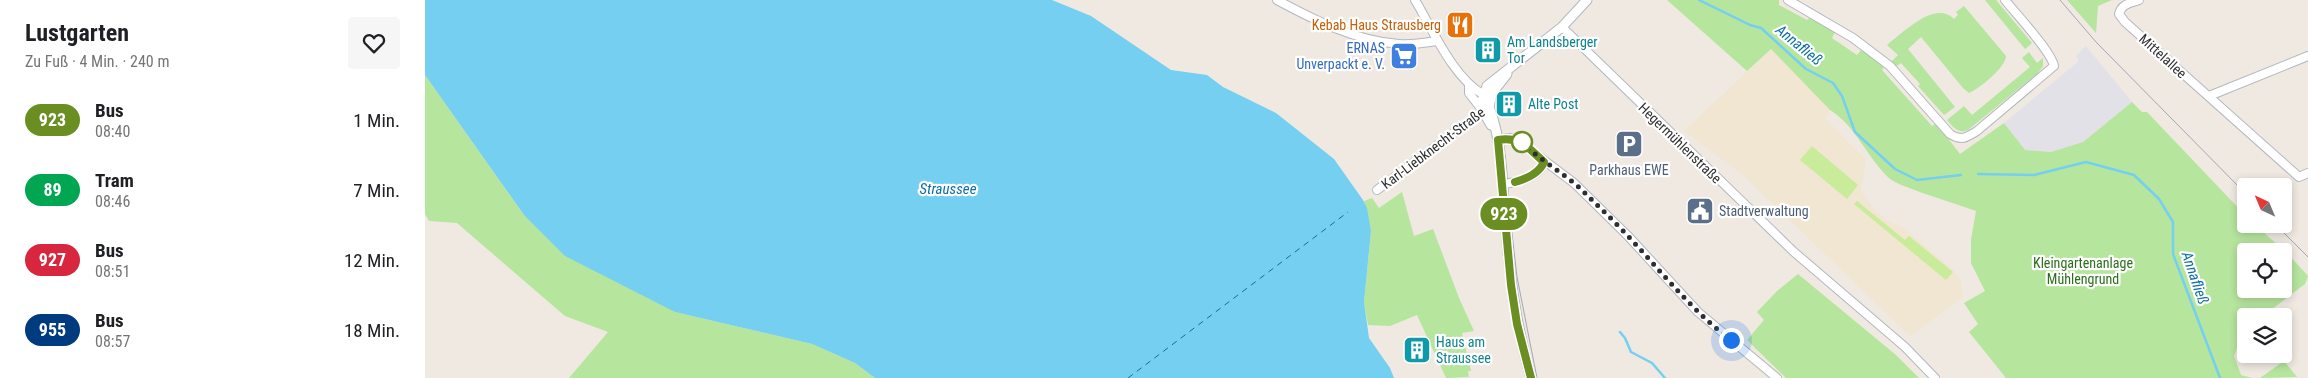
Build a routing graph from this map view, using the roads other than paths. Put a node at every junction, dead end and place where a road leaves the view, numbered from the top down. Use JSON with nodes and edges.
{"nodes":[{"id":1,"x":1277,"y":0,"type":"edge"},
{"id":2,"x":1415,"y":0,"type":"edge"},
{"id":3,"x":1587,"y":0,"type":"edge"},
{"id":4,"x":1788,"y":0,"type":"edge"},
{"id":5,"x":2005,"y":0,"type":"edge"},
{"id":6,"x":2139,"y":0,"type":"edge"},
{"id":7,"x":1562,"y":27,"type":"junction"},
{"id":8,"x":1437,"y":41,"type":"junction"},
{"id":9,"x":2308,"y":56,"type":"edge"},
{"id":10,"x":1511,"y":67,"type":"junction"},
{"id":11,"x":1469,"y":85,"type":"junction"},
{"id":12,"x":1483,"y":95,"type":"junction"},
{"id":13,"x":2209,"y":96,"type":"junction"},
{"id":14,"x":1486,"y":109,"type":"junction"},
{"id":15,"x":1497,"y":136,"type":"junction"},
{"id":16,"x":1544,"y":162,"type":"junction"},
{"id":17,"x":2308,"y":173,"type":"edge"},
{"id":18,"x":1502,"y":185,"type":"junction"},
{"id":19,"x":1377,"y":190,"type":"dead end"},
{"id":20,"x":1531,"y":378,"type":"edge"},
{"id":21,"x":1777,"y":378,"type":"edge"},
{"id":22,"x":1935,"y":378,"type":"edge"}],
"edges":[{"from":1,"to":8,"type":"street"},
{"from":2,"to":8,"type":"street"},
{"from":3,"to":7,"type":"street"},
{"from":4,"to":5,"type":"street"},
{"from":6,"to":13,"type":"street","name":"Mittelallee"},
{"from":7,"to":10,"type":"street"},
{"from":7,"to":22,"type":"street","name":"Hegermühlenstraße"},
{"from":8,"to":11,"type":"street"},
{"from":9,"to":13,"type":"street"},
{"from":10,"to":12,"type":"street"},
{"from":10,"to":14,"type":"street"},
{"from":11,"to":12,"type":"street"},
{"from":11,"to":14,"type":"street"},
{"from":12,"to":14,"type":"street"},
{"from":13,"to":17,"type":"street","name":"Mittelallee"},
{"from":14,"to":15,"type":"street"},
{"from":14,"to":19,"type":"street","name":"Karl-Liebknecht-Straße"},
{"from":15,"to":16,"type":"street"},
{"from":15,"to":18,"type":"street"},
{"from":16,"to":18,"type":"street"},
{"from":16,"to":21,"type":"street"},
{"from":18,"to":20,"type":"street"}]}
